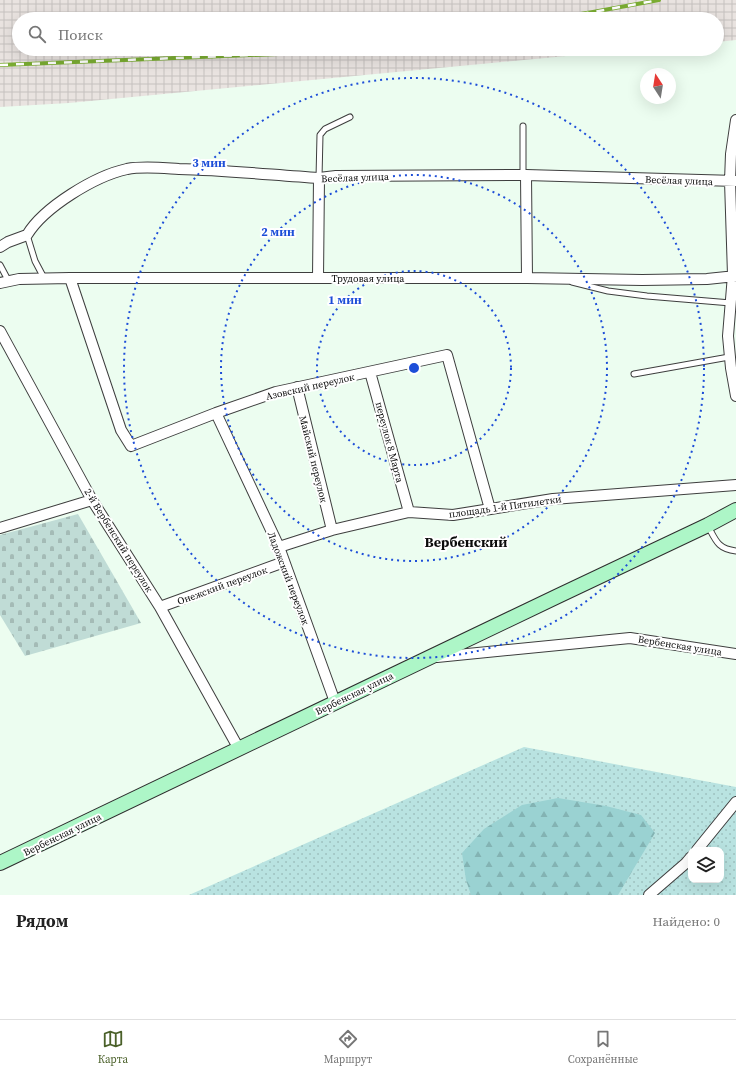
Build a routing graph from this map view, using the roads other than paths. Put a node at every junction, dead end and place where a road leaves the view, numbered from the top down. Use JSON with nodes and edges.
{"nodes":[{"id":1,"x":350,"y":117,"type":"dead end"},
{"id":2,"x":736,"y":120,"type":"edge"},
{"id":3,"x":523,"y":126,"type":"dead end"},
{"id":4,"x":524,"y":175,"type":"junction"},
{"id":5,"x":319,"y":178,"type":"junction"},
{"id":6,"x":733,"y":181,"type":"edge"},
{"id":7,"x":27,"y":235,"type":"junction"},
{"id":8,"x":0,"y":247,"type":"edge"},
{"id":9,"x":0,"y":265,"type":"edge"},
{"id":10,"x":735,"y":275,"type":"edge"},
{"id":11,"x":44,"y":278,"type":"junction"},
{"id":12,"x":70,"y":278,"type":"junction"},
{"id":13,"x":318,"y":278,"type":"junction"},
{"id":14,"x":527,"y":278,"type":"junction"},
{"id":15,"x":556,"y":278,"type":"junction"},
{"id":16,"x":4,"y":282,"type":"edge"},
{"id":17,"x":734,"y":303,"type":"edge"},
{"id":18,"x":0,"y":331,"type":"edge"},
{"id":19,"x":729,"y":357,"type":"junction"},
{"id":20,"x":370,"y":372,"type":"junction"},
{"id":21,"x":634,"y":374,"type":"dead end"},
{"id":22,"x":297,"y":387,"type":"junction"},
{"id":23,"x":736,"y":396,"type":"edge"},
{"id":24,"x":216,"y":413,"type":"junction"},
{"id":25,"x":736,"y":485,"type":"edge"},
{"id":26,"x":92,"y":500,"type":"junction"},
{"id":27,"x":490,"y":509,"type":"junction"},
{"id":28,"x":736,"y":510,"type":"edge"},
{"id":29,"x":409,"y":512,"type":"junction"},
{"id":30,"x":708,"y":525,"type":"junction"},
{"id":31,"x":0,"y":528,"type":"edge"},
{"id":32,"x":332,"y":530,"type":"junction"},
{"id":33,"x":279,"y":547,"type":"junction"},
{"id":34,"x":736,"y":552,"type":"edge"},
{"id":35,"x":284,"y":562,"type":"junction"},
{"id":36,"x":160,"y":607,"type":"junction"},
{"id":37,"x":736,"y":654,"type":"edge"},
{"id":38,"x":429,"y":657,"type":"junction"},
{"id":39,"x":335,"y":702,"type":"junction"},
{"id":40,"x":239,"y":749,"type":"junction"},
{"id":41,"x":736,"y":802,"type":"edge"},
{"id":42,"x":699,"y":847,"type":"edge"},
{"id":43,"x":688,"y":861,"type":"edge"},
{"id":44,"x":0,"y":863,"type":"edge"},
{"id":45,"x":649,"y":895,"type":"edge"}],
"edges":[{"from":1,"to":5,"type":"lane"},
{"from":2,"to":6,"type":"street"},
{"from":3,"to":4,"type":"lane"},
{"from":4,"to":5,"type":"street","name":"Весёлая улица"},
{"from":4,"to":6,"type":"street","name":"Весёлая улица"},
{"from":4,"to":14,"type":"street"},
{"from":5,"to":7,"type":"street","name":"Весёлая улица"},
{"from":5,"to":13,"type":"street"},
{"from":6,"to":10,"type":"street"},
{"from":7,"to":8,"type":"street"},
{"from":7,"to":11,"type":"lane"},
{"from":9,"to":16,"type":"lane"},
{"from":10,"to":15,"type":"street","name":"Трудовая улица"},
{"from":10,"to":17,"type":"street"},
{"from":11,"to":12,"type":"street","name":"Трудовая улица"},
{"from":11,"to":16,"type":"street","name":"Трудовая улица"},
{"from":12,"to":13,"type":"street","name":"Трудовая улица"},
{"from":12,"to":24,"type":"street","name":"Азовский переулок"},
{"from":13,"to":14,"type":"street","name":"Трудовая улица"},
{"from":14,"to":15,"type":"street","name":"Трудовая улица"},
{"from":15,"to":17,"type":"lane"},
{"from":17,"to":19,"type":"street"},
{"from":18,"to":26,"type":"street","name":"2-й Вербенский переулок"},
{"from":19,"to":21,"type":"lane"},
{"from":19,"to":23,"type":"street"},
{"from":20,"to":22,"type":"street","name":"Азовский переулок"},
{"from":20,"to":27,"type":"street","name":"Азовский переулок"},
{"from":20,"to":29,"type":"street","name":"переулок 8 Марта"},
{"from":22,"to":24,"type":"street","name":"Азовский переулок"},
{"from":22,"to":32,"type":"street","name":"Майский переулок"},
{"from":24,"to":33,"type":"street","name":"Ладожский переулок"},
{"from":25,"to":27,"type":"street","name":"площадь 1-й Пятилетки"},
{"from":26,"to":31,"type":"street"},
{"from":26,"to":36,"type":"street","name":"2-й Вербенский переулок"},
{"from":27,"to":29,"type":"street","name":"площадь 1-й Пятилетки"},
{"from":28,"to":30,"type":"main road"},
{"from":29,"to":32,"type":"street","name":"площадь 1-й Пятилетки"},
{"from":30,"to":34,"type":"lane"},
{"from":30,"to":38,"type":"main road"},
{"from":32,"to":33,"type":"street","name":"площадь 1-й Пятилетки"},
{"from":33,"to":35,"type":"street","name":"Ладожский переулок"},
{"from":35,"to":36,"type":"street","name":"Онежский переулок"},
{"from":35,"to":39,"type":"street","name":"Ладожский переулок"},
{"from":36,"to":40,"type":"street","name":"2-й Вербенский переулок"},
{"from":37,"to":38,"type":"street","name":"Вербенская улица"},
{"from":38,"to":39,"type":"main road","name":"Вербенская улица"},
{"from":39,"to":40,"type":"main road","name":"Вербенская улица"},
{"from":40,"to":44,"type":"main road","name":"Вербенская улица"},
{"from":41,"to":42,"type":"street"},
{"from":43,"to":45,"type":"street"}]}
